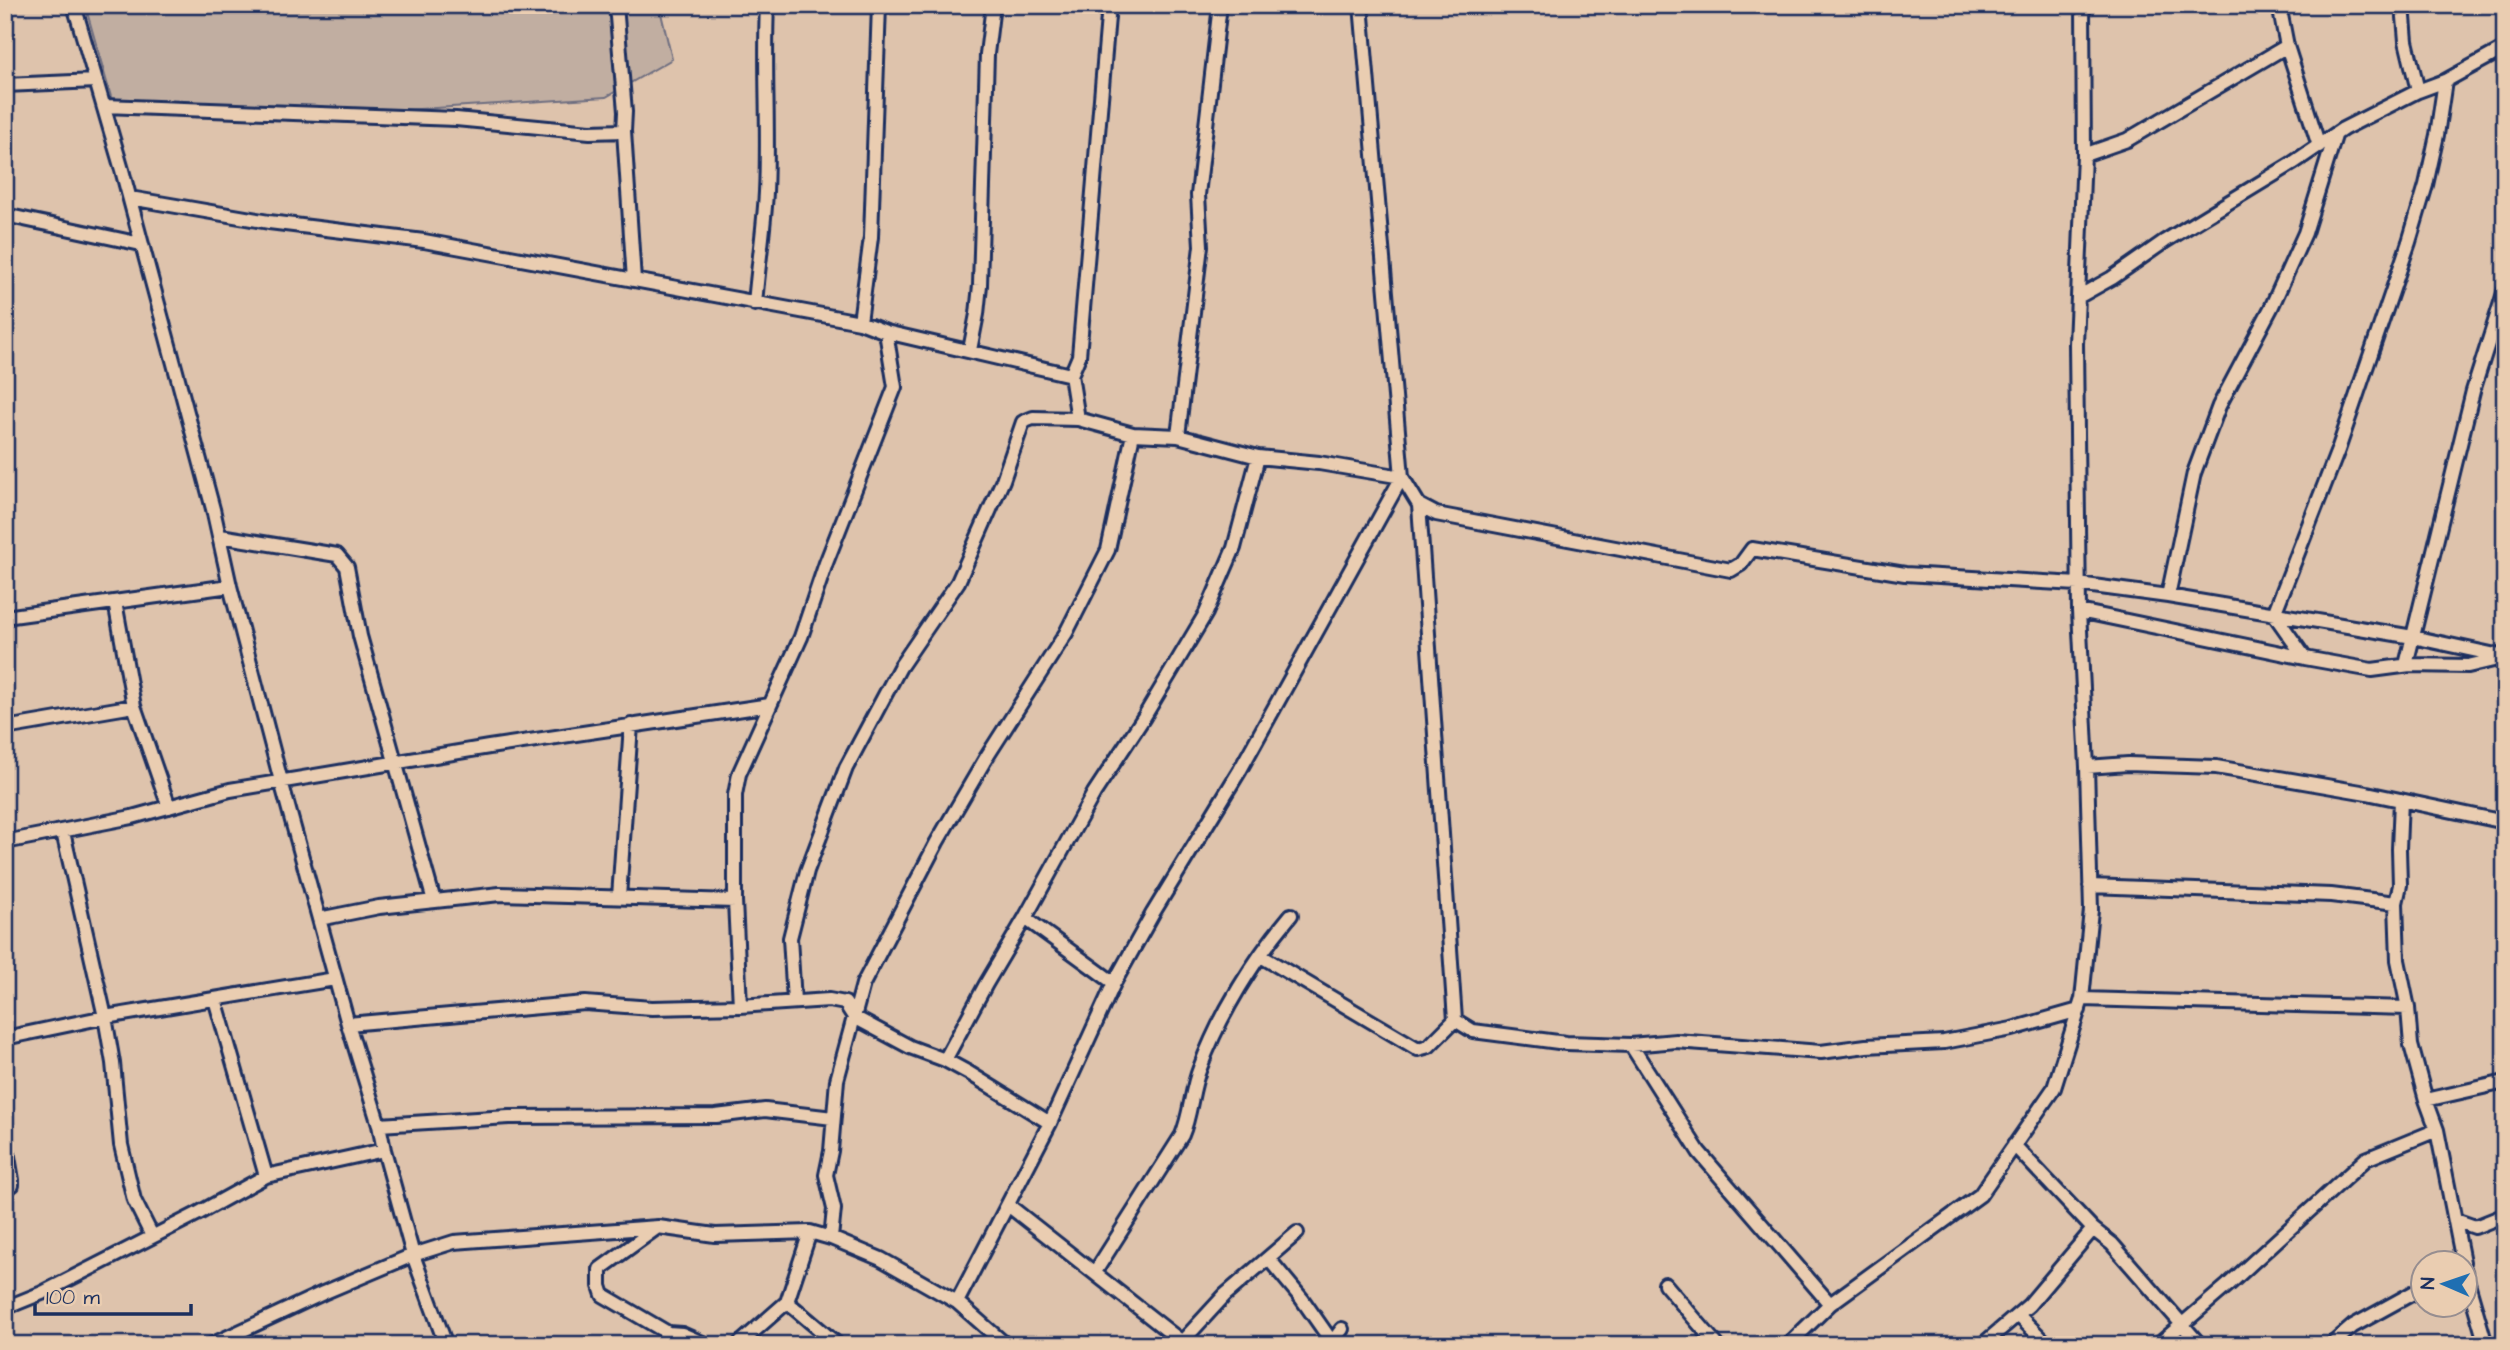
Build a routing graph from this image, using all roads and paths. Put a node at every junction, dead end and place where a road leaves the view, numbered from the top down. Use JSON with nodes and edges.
{"nodes":[{"id":1,"x":74,"y":5,"type":"edge"},
{"id":2,"x":617,"y":5,"type":"edge"},
{"id":3,"x":767,"y":5,"type":"edge"},
{"id":4,"x":879,"y":5,"type":"edge"},
{"id":5,"x":993,"y":5,"type":"edge"},
{"id":6,"x":1110,"y":5,"type":"edge"},
{"id":7,"x":1220,"y":5,"type":"edge"},
{"id":8,"x":1361,"y":5,"type":"edge"},
{"id":9,"x":2082,"y":5,"type":"edge"},
{"id":10,"x":2279,"y":5,"type":"edge"},
{"id":11,"x":2403,"y":5,"type":"edge"},
{"id":12,"x":2287,"y":46,"type":"junction"},
{"id":13,"x":2505,"y":48,"type":"edge"},
{"id":14,"x":96,"y":81,"type":"junction"},
{"id":15,"x":2445,"y":81,"type":"junction"},
{"id":16,"x":5,"y":86,"type":"edge"},
{"id":17,"x":2418,"y":91,"type":"junction"},
{"id":18,"x":104,"y":106,"type":"junction"},
{"id":19,"x":624,"y":131,"type":"junction"},
{"id":20,"x":2335,"y":136,"type":"junction"},
{"id":21,"x":2319,"y":146,"type":"junction"},
{"id":22,"x":2084,"y":155,"type":"junction"},
{"id":23,"x":130,"y":198,"type":"junction"},
{"id":24,"x":5,"y":215,"type":"edge"},
{"id":25,"x":141,"y":244,"type":"junction"},
{"id":26,"x":634,"y":280,"type":"junction"},
{"id":27,"x":2505,"y":290,"type":"edge"},
{"id":28,"x":2078,"y":297,"type":"junction"},
{"id":29,"x":755,"y":304,"type":"junction"},
{"id":30,"x":860,"y":322,"type":"junction"},
{"id":31,"x":886,"y":332,"type":"junction"},
{"id":32,"x":970,"y":349,"type":"junction"},
{"id":33,"x":1071,"y":375,"type":"junction"},
{"id":34,"x":1078,"y":419,"type":"junction"},
{"id":35,"x":1133,"y":433,"type":"junction"},
{"id":36,"x":1178,"y":436,"type":"junction"},
{"id":37,"x":1258,"y":457,"type":"junction"},
{"id":38,"x":1402,"y":477,"type":"junction"},
{"id":39,"x":1419,"y":505,"type":"junction"},
{"id":40,"x":220,"y":536,"type":"junction"},
{"id":41,"x":2078,"y":584,"type":"junction"},
{"id":42,"x":230,"y":586,"type":"junction"},
{"id":43,"x":2168,"y":596,"type":"junction"},
{"id":44,"x":115,"y":602,"type":"junction"},
{"id":45,"x":2079,"y":611,"type":"junction"},
{"id":46,"x":2274,"y":614,"type":"junction"},
{"id":47,"x":5,"y":617,"type":"edge"},
{"id":48,"x":2413,"y":637,"type":"junction"},
{"id":49,"x":2505,"y":657,"type":"edge"},
{"id":50,"x":2305,"y":658,"type":"junction"},
{"id":51,"x":2406,"y":665,"type":"junction"},
{"id":52,"x":770,"y":705,"type":"junction"},
{"id":53,"x":134,"y":706,"type":"junction"},
{"id":54,"x":631,"y":725,"type":"junction"},
{"id":55,"x":5,"y":728,"type":"edge"},
{"id":56,"x":396,"y":762,"type":"junction"},
{"id":57,"x":2087,"y":767,"type":"junction"},
{"id":58,"x":281,"y":781,"type":"junction"},
{"id":59,"x":2401,"y":800,"type":"junction"},
{"id":60,"x":169,"y":807,"type":"junction"},
{"id":61,"x":2505,"y":822,"type":"edge"},
{"id":62,"x":63,"y":832,"type":"junction"},
{"id":63,"x":5,"y":842,"type":"edge"},
{"id":64,"x":2090,"y":886,"type":"junction"},
{"id":65,"x":619,"y":897,"type":"junction"},
{"id":66,"x":434,"y":901,"type":"junction"},
{"id":67,"x":735,"y":901,"type":"junction"},
{"id":68,"x":2396,"y":903,"type":"junction"},
{"id":69,"x":1291,"y":915,"type":"dead end"},
{"id":70,"x":1025,"y":918,"type":"junction"},
{"id":71,"x":319,"y":919,"type":"junction"},
{"id":72,"x":1261,"y":956,"type":"junction"},
{"id":73,"x":335,"y":979,"type":"junction"},
{"id":74,"x":1114,"y":983,"type":"junction"},
{"id":75,"x":215,"y":999,"type":"junction"},
{"id":76,"x":794,"y":1002,"type":"junction"},
{"id":77,"x":2081,"y":1005,"type":"junction"},
{"id":78,"x":740,"y":1006,"type":"junction"},
{"id":79,"x":2408,"y":1008,"type":"junction"},
{"id":80,"x":105,"y":1017,"type":"junction"},
{"id":81,"x":854,"y":1017,"type":"junction"},
{"id":82,"x":1455,"y":1020,"type":"junction"},
{"id":83,"x":348,"y":1024,"type":"junction"},
{"id":84,"x":5,"y":1038,"type":"edge"},
{"id":85,"x":1631,"y":1045,"type":"junction"},
{"id":86,"x":945,"y":1060,"type":"junction"},
{"id":87,"x":2505,"y":1082,"type":"edge"},
{"id":88,"x":2426,"y":1100,"type":"junction"},
{"id":89,"x":832,"y":1118,"type":"junction"},
{"id":90,"x":1050,"y":1123,"type":"junction"},
{"id":91,"x":379,"y":1125,"type":"junction"},
{"id":92,"x":2437,"y":1130,"type":"junction"},
{"id":93,"x":5,"y":1139,"type":"edge"},
{"id":94,"x":2014,"y":1145,"type":"junction"},
{"id":95,"x":384,"y":1150,"type":"junction"},
{"id":96,"x":266,"y":1176,"type":"junction"},
{"id":97,"x":5,"y":1189,"type":"edge"},
{"id":98,"x":1008,"y":1205,"type":"junction"},
{"id":99,"x":2505,"y":1215,"type":"edge"},
{"id":100,"x":2455,"y":1220,"type":"junction"},
{"id":101,"x":658,"y":1227,"type":"junction"},
{"id":102,"x":2093,"y":1228,"type":"junction"},
{"id":103,"x":810,"y":1232,"type":"junction"},
{"id":104,"x":1297,"y":1233,"type":"dead end"},
{"id":105,"x":152,"y":1236,"type":"junction"},
{"id":106,"x":831,"y":1238,"type":"junction"},
{"id":107,"x":2460,"y":1248,"type":"edge"},
{"id":108,"x":413,"y":1255,"type":"junction"},
{"id":109,"x":1268,"y":1258,"type":"junction"},
{"id":110,"x":1095,"y":1272,"type":"junction"},
{"id":111,"x":1665,"y":1284,"type":"dead end"},
{"id":112,"x":2408,"y":1296,"type":"edge"},
{"id":113,"x":957,"y":1302,"type":"junction"},
{"id":114,"x":788,"y":1303,"type":"junction"},
{"id":115,"x":1830,"y":1304,"type":"junction"},
{"id":116,"x":5,"y":1308,"type":"edge"},
{"id":117,"x":2018,"y":1315,"type":"junction"},
{"id":118,"x":2478,"y":1316,"type":"edge"},
{"id":119,"x":2182,"y":1325,"type":"junction"},
{"id":120,"x":1342,"y":1329,"type":"dead end"},
{"id":121,"x":679,"y":1340,"type":"edge"},
{"id":122,"x":1180,"y":1343,"type":"edge"},
{"id":123,"x":1331,"y":1343,"type":"edge"},
{"id":124,"x":211,"y":1345,"type":"edge"},
{"id":125,"x":446,"y":1345,"type":"edge"},
{"id":126,"x":707,"y":1345,"type":"edge"},
{"id":127,"x":738,"y":1345,"type":"edge"},
{"id":128,"x":838,"y":1345,"type":"edge"},
{"id":129,"x":1006,"y":1345,"type":"edge"},
{"id":130,"x":1717,"y":1345,"type":"edge"},
{"id":131,"x":1788,"y":1345,"type":"edge"},
{"id":132,"x":1982,"y":1345,"type":"edge"},
{"id":133,"x":2048,"y":1345,"type":"edge"},
{"id":134,"x":2158,"y":1345,"type":"edge"},
{"id":135,"x":2200,"y":1345,"type":"edge"},
{"id":136,"x":2331,"y":1345,"type":"edge"},
{"id":137,"x":2486,"y":1345,"type":"edge"}],
"edges":[{"from":1,"to":14,"type":"street"},
{"from":2,"to":19,"type":"street"},
{"from":3,"to":29,"type":"street"},
{"from":4,"to":30,"type":"street"},
{"from":5,"to":32,"type":"street"},
{"from":6,"to":33,"type":"street"},
{"from":7,"to":36,"type":"street"},
{"from":8,"to":38,"type":"street"},
{"from":9,"to":22,"type":"street"},
{"from":10,"to":12,"type":"street"},
{"from":11,"to":17,"type":"street"},
{"from":12,"to":21,"type":"street"},
{"from":12,"to":22,"type":"street"},
{"from":13,"to":15,"type":"street"},
{"from":14,"to":16,"type":"street"},
{"from":14,"to":18,"type":"street"},
{"from":15,"to":17,"type":"street"},
{"from":15,"to":46,"type":"street"},
{"from":17,"to":20,"type":"street"},
{"from":18,"to":19,"type":"street"},
{"from":18,"to":23,"type":"street"},
{"from":19,"to":26,"type":"street"},
{"from":20,"to":21,"type":"street"},
{"from":20,"to":43,"type":"street"},
{"from":21,"to":28,"type":"street"},
{"from":22,"to":28,"type":"street"},
{"from":23,"to":25,"type":"street"},
{"from":23,"to":26,"type":"street"},
{"from":24,"to":25,"type":"street"},
{"from":25,"to":40,"type":"street"},
{"from":26,"to":29,"type":"street"},
{"from":27,"to":48,"type":"street"},
{"from":28,"to":41,"type":"street"},
{"from":29,"to":30,"type":"street"},
{"from":30,"to":31,"type":"street"},
{"from":31,"to":32,"type":"street"},
{"from":31,"to":52,"type":"street"},
{"from":32,"to":33,"type":"street"},
{"from":33,"to":34,"type":"street"},
{"from":34,"to":35,"type":"street"},
{"from":34,"to":76,"type":"street"},
{"from":35,"to":36,"type":"street"},
{"from":35,"to":81,"type":"street"},
{"from":36,"to":37,"type":"street"},
{"from":37,"to":38,"type":"street"},
{"from":37,"to":70,"type":"street"},
{"from":38,"to":39,"type":"street"},
{"from":38,"to":74,"type":"street"},
{"from":39,"to":41,"type":"street"},
{"from":39,"to":82,"type":"street"},
{"from":40,"to":42,"type":"street"},
{"from":40,"to":56,"type":"street"},
{"from":41,"to":43,"type":"street"},
{"from":41,"to":45,"type":"street"},
{"from":42,"to":44,"type":"street"},
{"from":42,"to":58,"type":"street"},
{"from":43,"to":46,"type":"street"},
{"from":44,"to":47,"type":"street"},
{"from":44,"to":53,"type":"street"},
{"from":45,"to":50,"type":"street"},
{"from":45,"to":57,"type":"street"},
{"from":46,"to":48,"type":"street"},
{"from":46,"to":50,"type":"street"},
{"from":48,"to":49,"type":"street"},
{"from":48,"to":51,"type":"street"},
{"from":49,"to":51,"type":"street"},
{"from":50,"to":51,"type":"street"},
{"from":52,"to":54,"type":"street"},
{"from":52,"to":67,"type":"street"},
{"from":53,"to":55,"type":"street"},
{"from":53,"to":60,"type":"street"},
{"from":54,"to":56,"type":"street"},
{"from":54,"to":65,"type":"street"},
{"from":56,"to":58,"type":"street"},
{"from":56,"to":66,"type":"street"},
{"from":57,"to":59,"type":"street"},
{"from":57,"to":64,"type":"street"},
{"from":58,"to":60,"type":"street"},
{"from":58,"to":71,"type":"street"},
{"from":59,"to":61,"type":"street"},
{"from":59,"to":68,"type":"street"},
{"from":60,"to":62,"type":"street"},
{"from":62,"to":63,"type":"street"},
{"from":62,"to":80,"type":"street"},
{"from":64,"to":68,"type":"street"},
{"from":64,"to":77,"type":"street"},
{"from":65,"to":66,"type":"street"},
{"from":65,"to":67,"type":"street"},
{"from":66,"to":71,"type":"street"},
{"from":67,"to":78,"type":"street"},
{"from":68,"to":79,"type":"street"},
{"from":69,"to":72,"type":"street"},
{"from":70,"to":74,"type":"street"},
{"from":70,"to":86,"type":"street"},
{"from":71,"to":73,"type":"street"},
{"from":72,"to":82,"type":"street"},
{"from":72,"to":110,"type":"street"},
{"from":73,"to":75,"type":"street"},
{"from":73,"to":83,"type":"street"},
{"from":74,"to":90,"type":"street"},
{"from":75,"to":80,"type":"street"},
{"from":75,"to":96,"type":"street"},
{"from":76,"to":78,"type":"street"},
{"from":76,"to":81,"type":"street"},
{"from":77,"to":79,"type":"street"},
{"from":77,"to":85,"type":"street"},
{"from":77,"to":94,"type":"street"},
{"from":78,"to":83,"type":"street"},
{"from":79,"to":88,"type":"street"},
{"from":80,"to":84,"type":"street"},
{"from":80,"to":105,"type":"street"},
{"from":81,"to":86,"type":"street"},
{"from":81,"to":89,"type":"street"},
{"from":82,"to":85,"type":"street"},
{"from":83,"to":91,"type":"street"},
{"from":85,"to":115,"type":"street"},
{"from":86,"to":90,"type":"street"},
{"from":87,"to":88,"type":"street"},
{"from":88,"to":92,"type":"street"},
{"from":89,"to":91,"type":"street"},
{"from":89,"to":106,"type":"street"},
{"from":90,"to":98,"type":"street"},
{"from":91,"to":95,"type":"street"},
{"from":92,"to":100,"type":"street"},
{"from":92,"to":119,"type":"street"},
{"from":93,"to":97,"type":"street"},
{"from":94,"to":102,"type":"street"},
{"from":94,"to":115,"type":"street"},
{"from":95,"to":96,"type":"street"},
{"from":95,"to":108,"type":"street"},
{"from":96,"to":105,"type":"street"},
{"from":98,"to":110,"type":"street"},
{"from":98,"to":113,"type":"street"},
{"from":99,"to":100,"type":"street"},
{"from":100,"to":107,"type":"street"},
{"from":101,"to":103,"type":"street"},
{"from":101,"to":108,"type":"street"},
{"from":101,"to":121,"type":"street"},
{"from":102,"to":117,"type":"street"},
{"from":102,"to":119,"type":"street"},
{"from":103,"to":106,"type":"street"},
{"from":103,"to":114,"type":"street"},
{"from":104,"to":109,"type":"street"},
{"from":105,"to":116,"type":"street"},
{"from":106,"to":113,"type":"street"},
{"from":108,"to":124,"type":"street"},
{"from":108,"to":125,"type":"street"},
{"from":109,"to":122,"type":"street"},
{"from":109,"to":123,"type":"street"},
{"from":110,"to":122,"type":"street"},
{"from":111,"to":130,"type":"street"},
{"from":112,"to":136,"type":"street"},
{"from":113,"to":129,"type":"street"},
{"from":114,"to":127,"type":"street"},
{"from":114,"to":128,"type":"street"},
{"from":115,"to":131,"type":"street"},
{"from":117,"to":132,"type":"street"},
{"from":117,"to":133,"type":"street"},
{"from":118,"to":137,"type":"street"},
{"from":119,"to":134,"type":"street"},
{"from":119,"to":135,"type":"street"},
{"from":120,"to":123,"type":"street"},
{"from":121,"to":126,"type":"street"}]}
